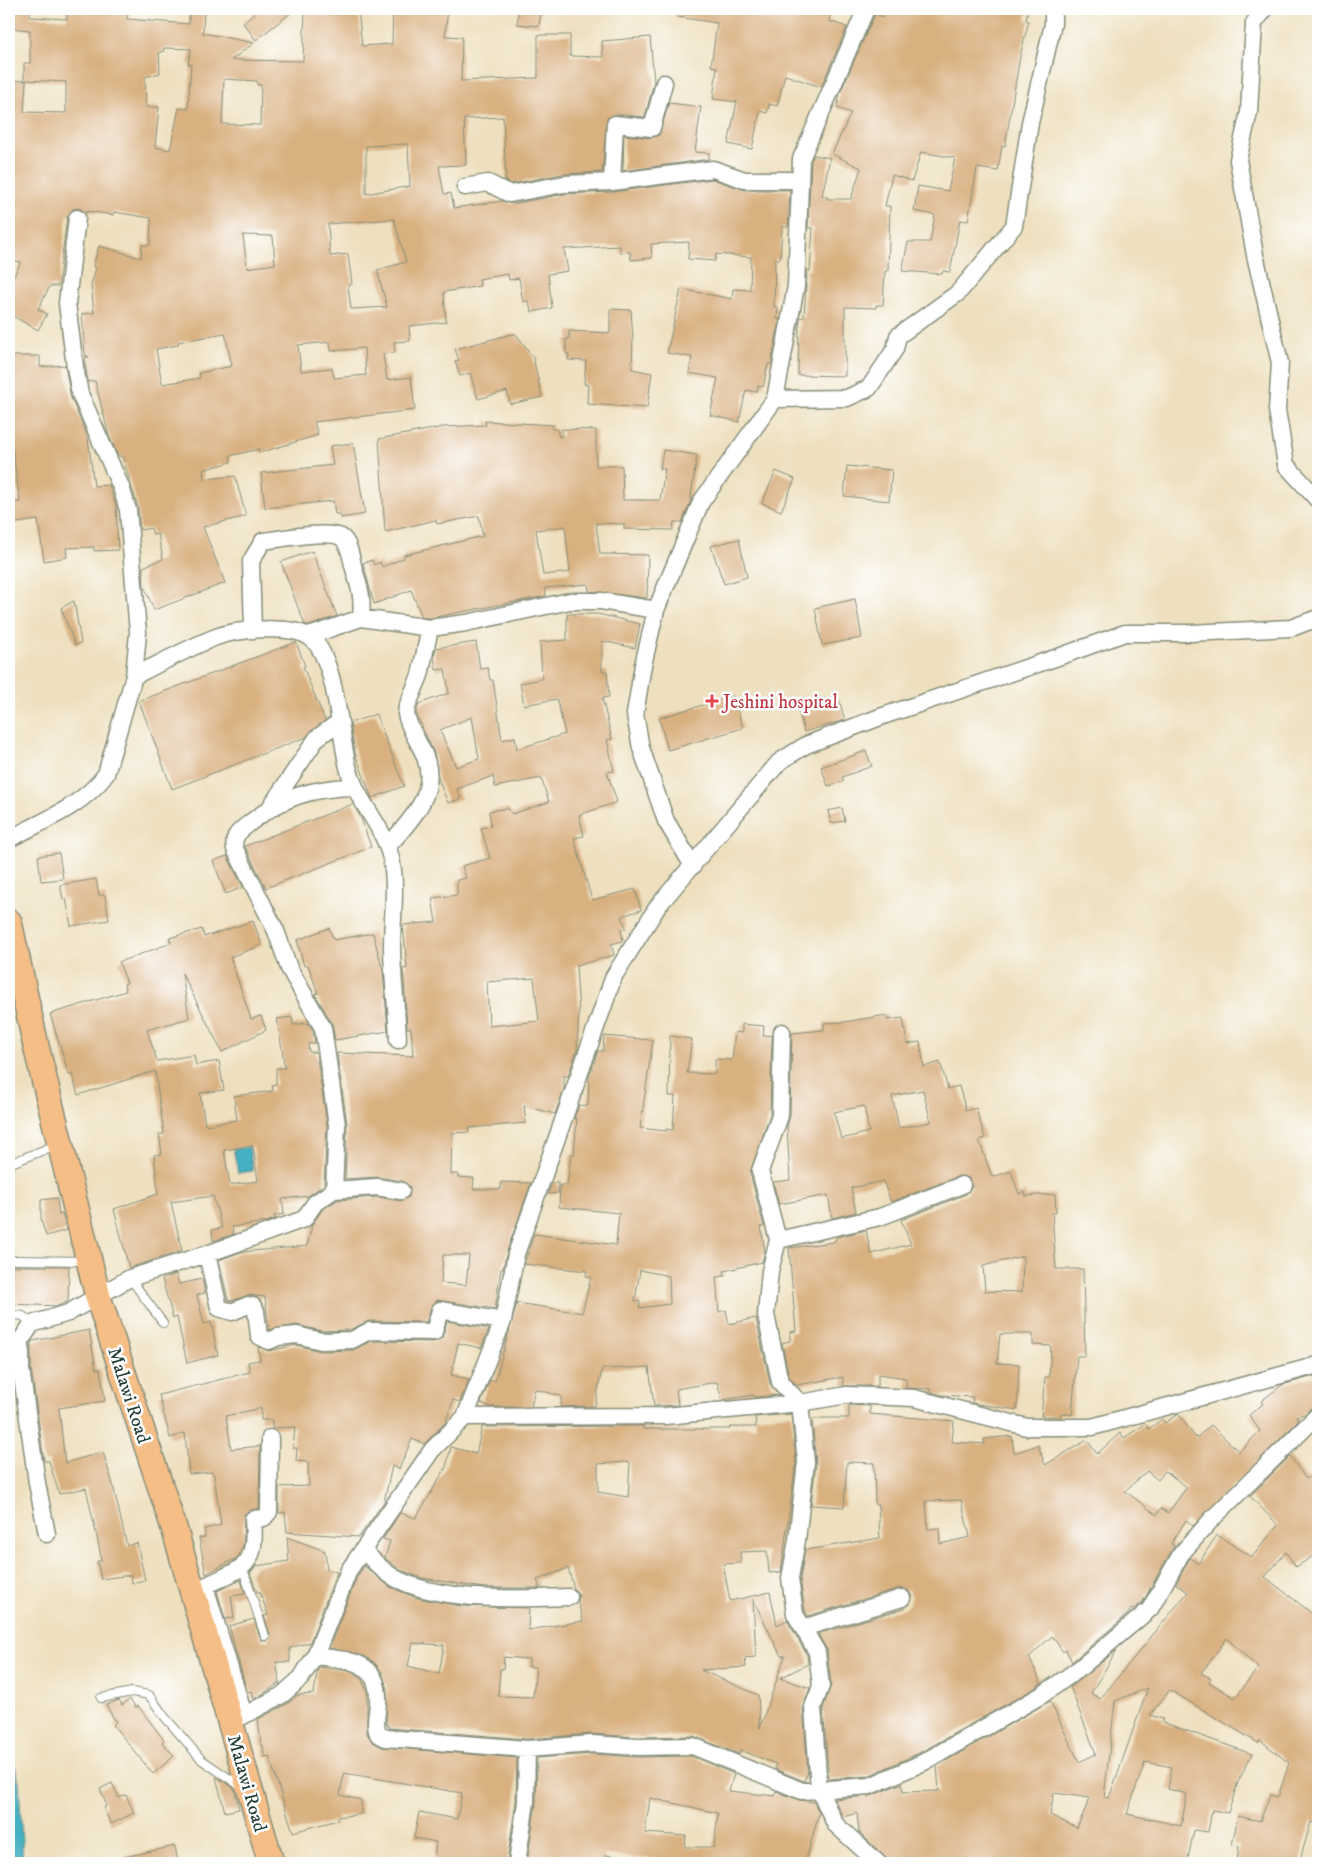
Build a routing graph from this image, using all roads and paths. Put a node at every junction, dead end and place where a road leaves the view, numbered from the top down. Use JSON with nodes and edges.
{"nodes":[{"id":1,"x":866,"y":9,"type":"edge"},
{"id":2,"x":1053,"y":9,"type":"edge"},
{"id":3,"x":1265,"y":9,"type":"edge"},
{"id":4,"x":664,"y":83,"type":"dead end"},
{"id":5,"x":800,"y":180,"type":"junction"},
{"id":6,"x":612,"y":182,"type":"junction"},
{"id":7,"x":465,"y":186,"type":"dead end"},
{"id":8,"x":77,"y":218,"type":"dead end"},
{"id":9,"x":775,"y":400,"type":"junction"},
{"id":10,"x":1318,"y":500,"type":"edge"},
{"id":11,"x":656,"y":610,"type":"junction"},
{"id":12,"x":361,"y":618,"type":"junction"},
{"id":13,"x":1318,"y":618,"type":"edge"},
{"id":14,"x":430,"y":628,"type":"junction"},
{"id":15,"x":253,"y":630,"type":"junction"},
{"id":16,"x":309,"y":636,"type":"junction"},
{"id":17,"x":134,"y":676,"type":"junction"},
{"id":18,"x":339,"y":722,"type":"junction"},
{"id":19,"x":354,"y":787,"type":"junction"},
{"id":20,"x":271,"y":806,"type":"junction"},
{"id":21,"x":9,"y":839,"type":"edge"},
{"id":22,"x":388,"y":846,"type":"junction"},
{"id":23,"x":693,"y":866,"type":"junction"},
{"id":24,"x":9,"y":922,"type":"edge"},
{"id":25,"x":782,"y":1032,"type":"dead end"},
{"id":26,"x":398,"y":1040,"type":"dead end"},
{"id":27,"x":60,"y":1143,"type":"junction"},
{"id":28,"x":9,"y":1164,"type":"edge"},
{"id":29,"x":962,"y":1185,"type":"dead end"},
{"id":30,"x":334,"y":1190,"type":"junction"},
{"id":31,"x":401,"y":1191,"type":"dead end"},
{"id":32,"x":778,"y":1240,"type":"junction"},
{"id":33,"x":207,"y":1254,"type":"junction"},
{"id":34,"x":13,"y":1260,"type":"dead end"},
{"id":35,"x":89,"y":1261,"type":"junction"},
{"id":36,"x":130,"y":1278,"type":"junction"},
{"id":37,"x":98,"y":1297,"type":"junction"},
{"id":38,"x":9,"y":1314,"type":"edge"},
{"id":39,"x":502,"y":1321,"type":"junction"},
{"id":40,"x":163,"y":1323,"type":"dead end"},
{"id":41,"x":32,"y":1324,"type":"junction"},
{"id":42,"x":1318,"y":1365,"type":"edge"},
{"id":43,"x":800,"y":1403,"type":"junction"},
{"id":44,"x":1318,"y":1415,"type":"edge"},
{"id":45,"x":465,"y":1417,"type":"junction"},
{"id":46,"x":270,"y":1438,"type":"dead end"},
{"id":47,"x":47,"y":1534,"type":"dead end"},
{"id":48,"x":362,"y":1550,"type":"junction"},
{"id":49,"x":242,"y":1566,"type":"junction"},
{"id":50,"x":569,"y":1597,"type":"dead end"},
{"id":51,"x":902,"y":1598,"type":"dead end"},
{"id":52,"x":803,"y":1628,"type":"junction"},
{"id":53,"x":265,"y":1636,"type":"dead end"},
{"id":54,"x":316,"y":1656,"type":"junction"},
{"id":55,"x":101,"y":1698,"type":"dead end"},
{"id":56,"x":237,"y":1719,"type":"junction"},
{"id":57,"x":527,"y":1748,"type":"junction"},
{"id":58,"x":819,"y":1789,"type":"junction"},
{"id":59,"x":252,"y":1794,"type":"junction"},
{"id":60,"x":271,"y":1863,"type":"edge"},
{"id":61,"x":517,"y":1863,"type":"edge"},
{"id":62,"x":878,"y":1863,"type":"edge"}],
"edges":[{"from":1,"to":5,"type":"street"},
{"from":2,"to":9,"type":"street"},
{"from":3,"to":10,"type":"street"},
{"from":4,"to":6,"type":"street"},
{"from":5,"to":6,"type":"street"},
{"from":5,"to":9,"type":"street"},
{"from":6,"to":7,"type":"street"},
{"from":8,"to":17,"type":"street"},
{"from":9,"to":11,"type":"street"},
{"from":11,"to":14,"type":"street"},
{"from":11,"to":23,"type":"street"},
{"from":12,"to":14,"type":"street"},
{"from":12,"to":15,"type":"street"},
{"from":12,"to":16,"type":"street"},
{"from":13,"to":23,"type":"street"},
{"from":14,"to":22,"type":"street"},
{"from":15,"to":16,"type":"street"},
{"from":15,"to":17,"type":"street"},
{"from":16,"to":18,"type":"street"},
{"from":17,"to":21,"type":"street"},
{"from":18,"to":19,"type":"street"},
{"from":18,"to":20,"type":"street"},
{"from":19,"to":20,"type":"street"},
{"from":19,"to":22,"type":"street"},
{"from":20,"to":30,"type":"street"},
{"from":22,"to":26,"type":"street"},
{"from":23,"to":39,"type":"street"},
{"from":24,"to":27,"type":"main road","name":"Malawi Road"},
{"from":25,"to":32,"type":"street"},
{"from":27,"to":28,"type":"lane"},
{"from":27,"to":35,"type":"main road","name":"Malawi Road"},
{"from":29,"to":32,"type":"street"},
{"from":30,"to":31,"type":"street"},
{"from":30,"to":33,"type":"street"},
{"from":32,"to":43,"type":"street"},
{"from":33,"to":36,"type":"street"},
{"from":33,"to":39,"type":"street"},
{"from":34,"to":35,"type":"lane"},
{"from":35,"to":37,"type":"main road","name":"Malawi Road"},
{"from":36,"to":37,"type":"street"},
{"from":36,"to":40,"type":"lane"},
{"from":37,"to":41,"type":"street"},
{"from":37,"to":56,"type":"main road","name":"Malawi Road"},
{"from":38,"to":41,"type":"lane"},
{"from":39,"to":45,"type":"street"},
{"from":41,"to":47,"type":"street"},
{"from":42,"to":43,"type":"street"},
{"from":43,"to":45,"type":"street"},
{"from":43,"to":52,"type":"street"},
{"from":44,"to":58,"type":"street"},
{"from":45,"to":48,"type":"street"},
{"from":46,"to":49,"type":"street"},
{"from":48,"to":50,"type":"street"},
{"from":48,"to":54,"type":"street"},
{"from":49,"to":53,"type":"lane"},
{"from":49,"to":56,"type":"street"},
{"from":51,"to":52,"type":"street"},
{"from":52,"to":58,"type":"street"},
{"from":54,"to":56,"type":"street"},
{"from":54,"to":57,"type":"street"},
{"from":55,"to":59,"type":"lane"},
{"from":56,"to":59,"type":"main road","name":"Malawi Road"},
{"from":57,"to":58,"type":"street"},
{"from":57,"to":61,"type":"street"},
{"from":58,"to":62,"type":"street"},
{"from":59,"to":60,"type":"main road","name":"Malawi Road"}]}
